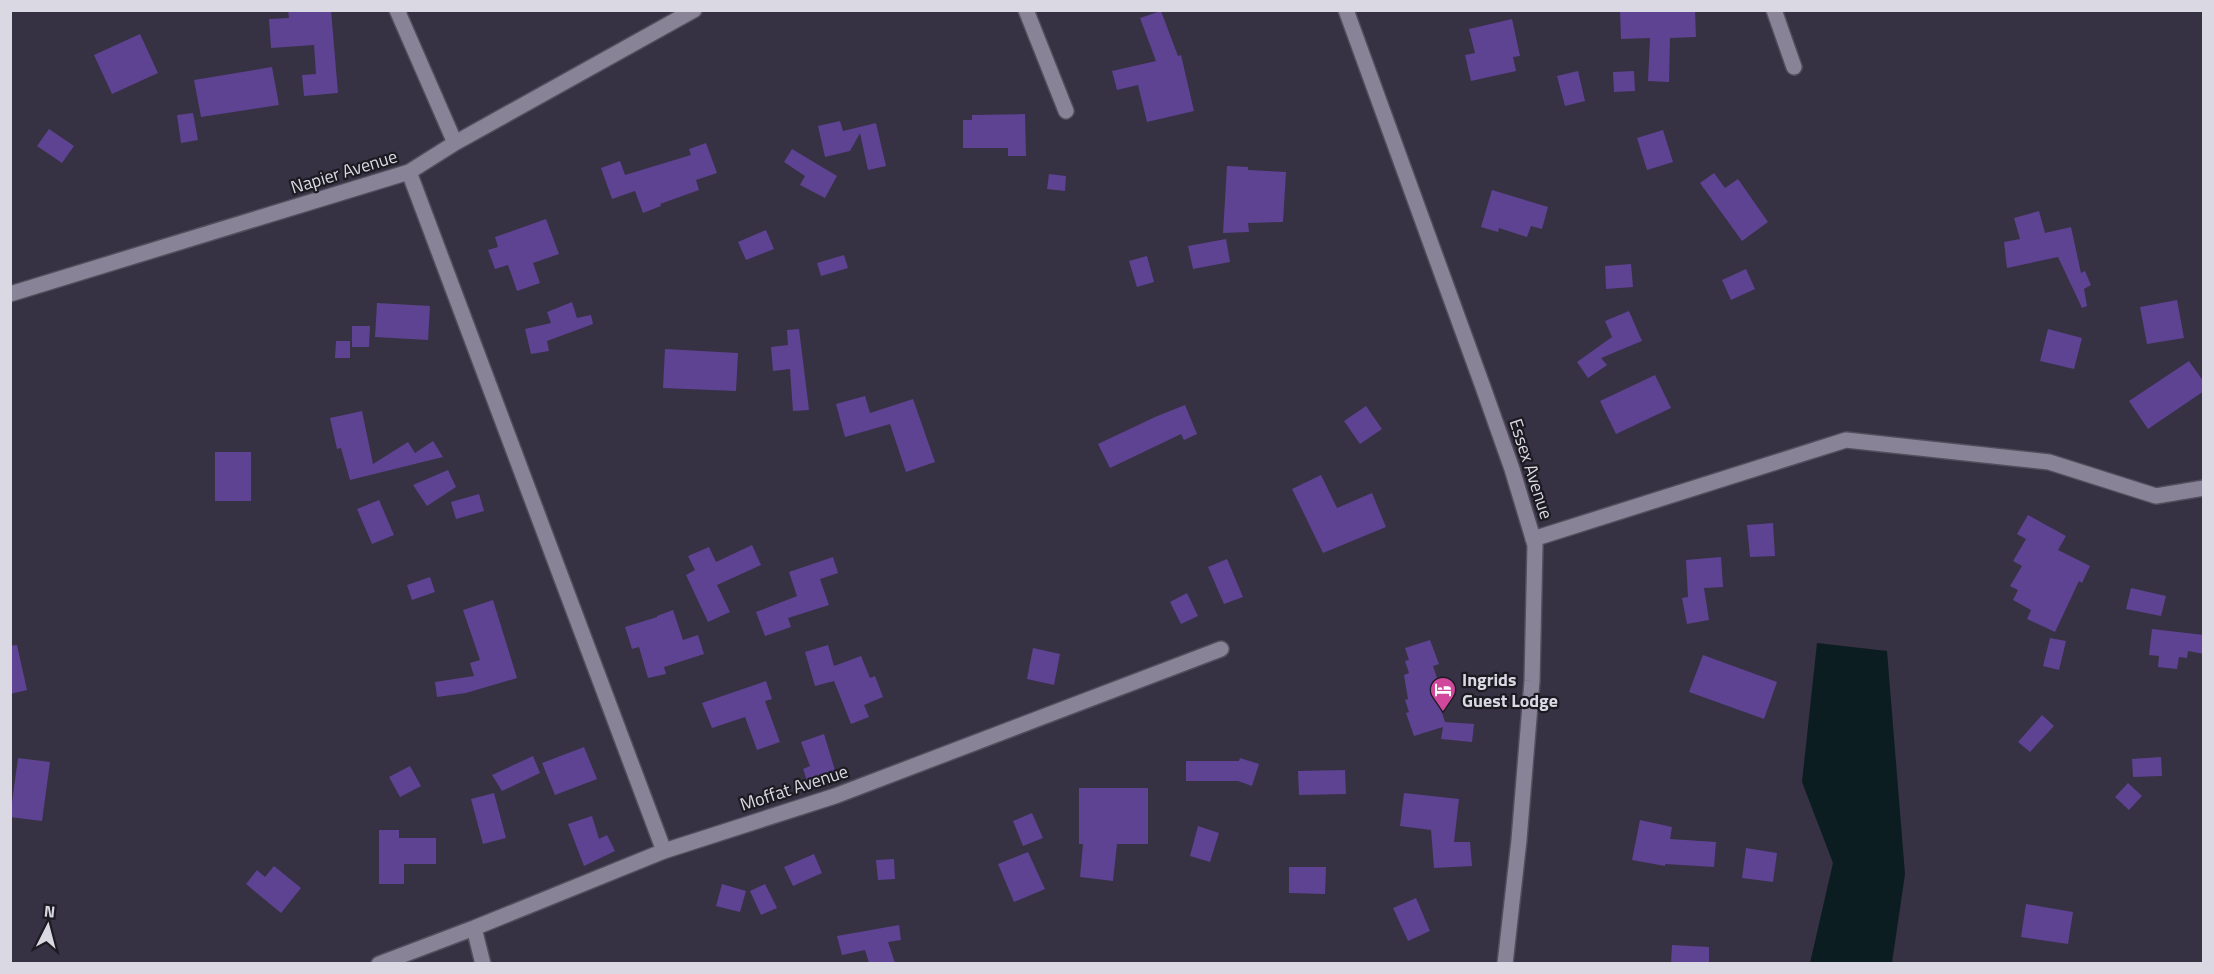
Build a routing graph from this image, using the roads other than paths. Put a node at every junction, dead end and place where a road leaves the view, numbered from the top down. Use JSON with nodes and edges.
{"nodes":[{"id":1,"x":397,"y":10,"type":"edge"},
{"id":2,"x":694,"y":10,"type":"edge"},
{"id":3,"x":1026,"y":10,"type":"edge"},
{"id":4,"x":1346,"y":10,"type":"edge"},
{"id":5,"x":1774,"y":10,"type":"edge"},
{"id":6,"x":1794,"y":67,"type":"dead end"},
{"id":7,"x":1066,"y":111,"type":"dead end"},
{"id":8,"x":455,"y":143,"type":"junction"},
{"id":9,"x":409,"y":172,"type":"junction"},
{"id":10,"x":10,"y":294,"type":"edge"},
{"id":11,"x":2204,"y":488,"type":"edge"},
{"id":12,"x":1533,"y":539,"type":"junction"},
{"id":13,"x":1221,"y":649,"type":"dead end"},
{"id":14,"x":664,"y":851,"type":"junction"},
{"id":15,"x":474,"y":928,"type":"junction"},
{"id":16,"x":379,"y":963,"type":"edge"},
{"id":17,"x":483,"y":963,"type":"edge"},
{"id":18,"x":1505,"y":963,"type":"edge"}],
"edges":[{"from":1,"to":8,"type":"street"},
{"from":2,"to":8,"type":"street","name":"Napier Avenue"},
{"from":3,"to":7,"type":"street"},
{"from":4,"to":12,"type":"street","name":"Essex Avenue"},
{"from":5,"to":6,"type":"street"},
{"from":8,"to":9,"type":"street","name":"Napier Avenue"},
{"from":9,"to":10,"type":"street","name":"Napier Avenue"},
{"from":9,"to":14,"type":"street"},
{"from":11,"to":12,"type":"street"},
{"from":12,"to":18,"type":"street","name":"Essex Avenue"},
{"from":13,"to":14,"type":"street","name":"Moffat Avenue"},
{"from":14,"to":15,"type":"street","name":"Moffat Avenue"},
{"from":15,"to":16,"type":"street","name":"Moffat Avenue"},
{"from":15,"to":17,"type":"street"}]}
